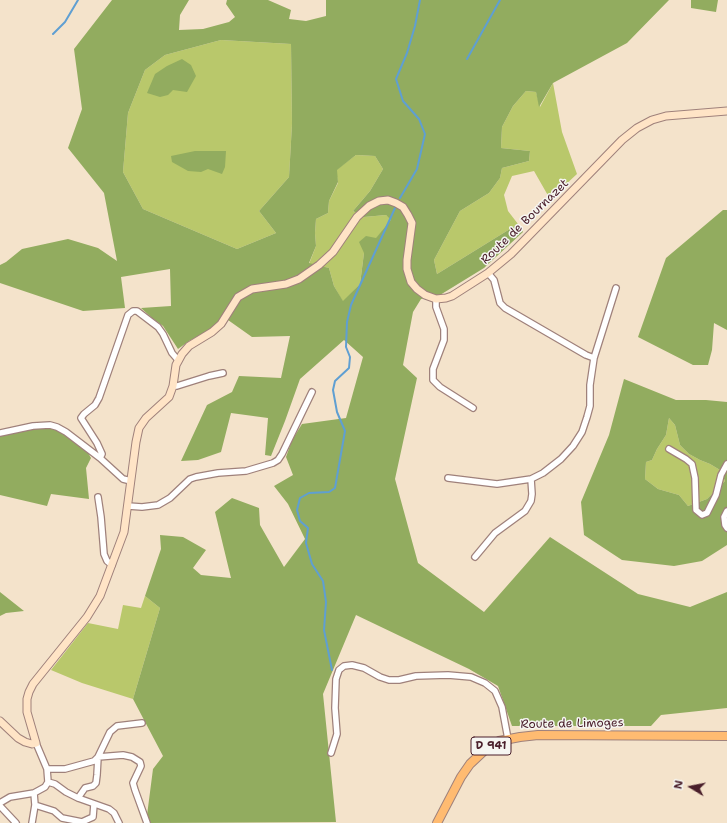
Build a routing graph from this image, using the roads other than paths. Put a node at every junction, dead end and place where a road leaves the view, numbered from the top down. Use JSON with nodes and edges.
{"nodes":[{"id":1,"x":727,"y":111,"type":"edge"},
{"id":2,"x":488,"y":273,"type":"junction"},
{"id":3,"x":616,"y":288,"type":"dead end"},
{"id":4,"x":436,"y":299,"type":"junction"},
{"id":5,"x":594,"y":358,"type":"junction"},
{"id":6,"x":178,"y":360,"type":"junction"},
{"id":7,"x":223,"y":374,"type":"dead end"},
{"id":8,"x":173,"y":386,"type":"junction"},
{"id":9,"x":312,"y":392,"type":"dead end"},
{"id":10,"x":473,"y":408,"type":"dead end"},
{"id":11,"x":0,"y":433,"type":"edge"},
{"id":12,"x":669,"y":449,"type":"dead end"},
{"id":13,"x":100,"y":458,"type":"junction"},
{"id":14,"x":727,"y":464,"type":"edge"},
{"id":15,"x":448,"y":478,"type":"dead end"},
{"id":16,"x":531,"y":479,"type":"junction"},
{"id":17,"x":131,"y":481,"type":"junction"},
{"id":18,"x":98,"y":497,"type":"dead end"},
{"id":19,"x":128,"y":506,"type":"junction"},
{"id":20,"x":727,"y":511,"type":"edge"},
{"id":21,"x":727,"y":528,"type":"edge"},
{"id":22,"x":475,"y":557,"type":"dead end"},
{"id":23,"x":112,"y":565,"type":"junction"},
{"id":24,"x":0,"y":721,"type":"edge"},
{"id":25,"x":142,"y":723,"type":"dead end"},
{"id":26,"x":727,"y":736,"type":"edge"},
{"id":27,"x":508,"y":739,"type":"junction"},
{"id":28,"x":36,"y":743,"type":"junction"},
{"id":29,"x":331,"y":753,"type":"dead end"},
{"id":30,"x":98,"y":757,"type":"junction"},
{"id":31,"x":47,"y":769,"type":"junction"},
{"id":32,"x":48,"y":782,"type":"junction"},
{"id":33,"x":34,"y":793,"type":"junction"},
{"id":34,"x":78,"y":798,"type":"junction"},
{"id":35,"x":0,"y":803,"type":"edge"},
{"id":36,"x":94,"y":804,"type":"junction"},
{"id":37,"x":35,"y":805,"type":"junction"},
{"id":38,"x":0,"y":806,"type":"edge"},
{"id":39,"x":16,"y":823,"type":"edge"},
{"id":40,"x":32,"y":823,"type":"edge"},
{"id":41,"x":119,"y":823,"type":"edge"},
{"id":42,"x":147,"y":823,"type":"edge"},
{"id":43,"x":437,"y":823,"type":"edge"}],
"edges":[{"from":1,"to":2,"type":"street","name":"Route de Bournazet"},
{"from":2,"to":4,"type":"street","name":"Route de Bournazet"},
{"from":2,"to":5,"type":"street"},
{"from":3,"to":5,"type":"street"},
{"from":4,"to":6,"type":"street"},
{"from":4,"to":10,"type":"street"},
{"from":5,"to":16,"type":"street"},
{"from":6,"to":8,"type":"street"},
{"from":6,"to":13,"type":"street"},
{"from":7,"to":8,"type":"street"},
{"from":8,"to":17,"type":"street"},
{"from":9,"to":19,"type":"street"},
{"from":11,"to":13,"type":"street"},
{"from":12,"to":14,"type":"street"},
{"from":13,"to":17,"type":"street"},
{"from":15,"to":16,"type":"street"},
{"from":16,"to":22,"type":"street"},
{"from":17,"to":19,"type":"street"},
{"from":18,"to":23,"type":"street"},
{"from":19,"to":23,"type":"street"},
{"from":20,"to":21,"type":"street"},
{"from":23,"to":28,"type":"street"},
{"from":24,"to":28,"type":"street"},
{"from":25,"to":30,"type":"street"},
{"from":26,"to":27,"type":"main road","name":"Route de Limoges","number":"D 941"},
{"from":27,"to":29,"type":"street"},
{"from":27,"to":43,"type":"main road","name":"Route de Limoges","number":"D 941"},
{"from":28,"to":31,"type":"street"},
{"from":30,"to":31,"type":"street"},
{"from":30,"to":34,"type":"street"},
{"from":30,"to":42,"type":"street"},
{"from":31,"to":32,"type":"street"},
{"from":32,"to":33,"type":"street"},
{"from":32,"to":34,"type":"street"},
{"from":33,"to":35,"type":"street"},
{"from":33,"to":37,"type":"street"},
{"from":34,"to":36,"type":"street"},
{"from":36,"to":37,"type":"street"},
{"from":36,"to":41,"type":"street"},
{"from":37,"to":40,"type":"street"},
{"from":38,"to":39,"type":"street"}]}
